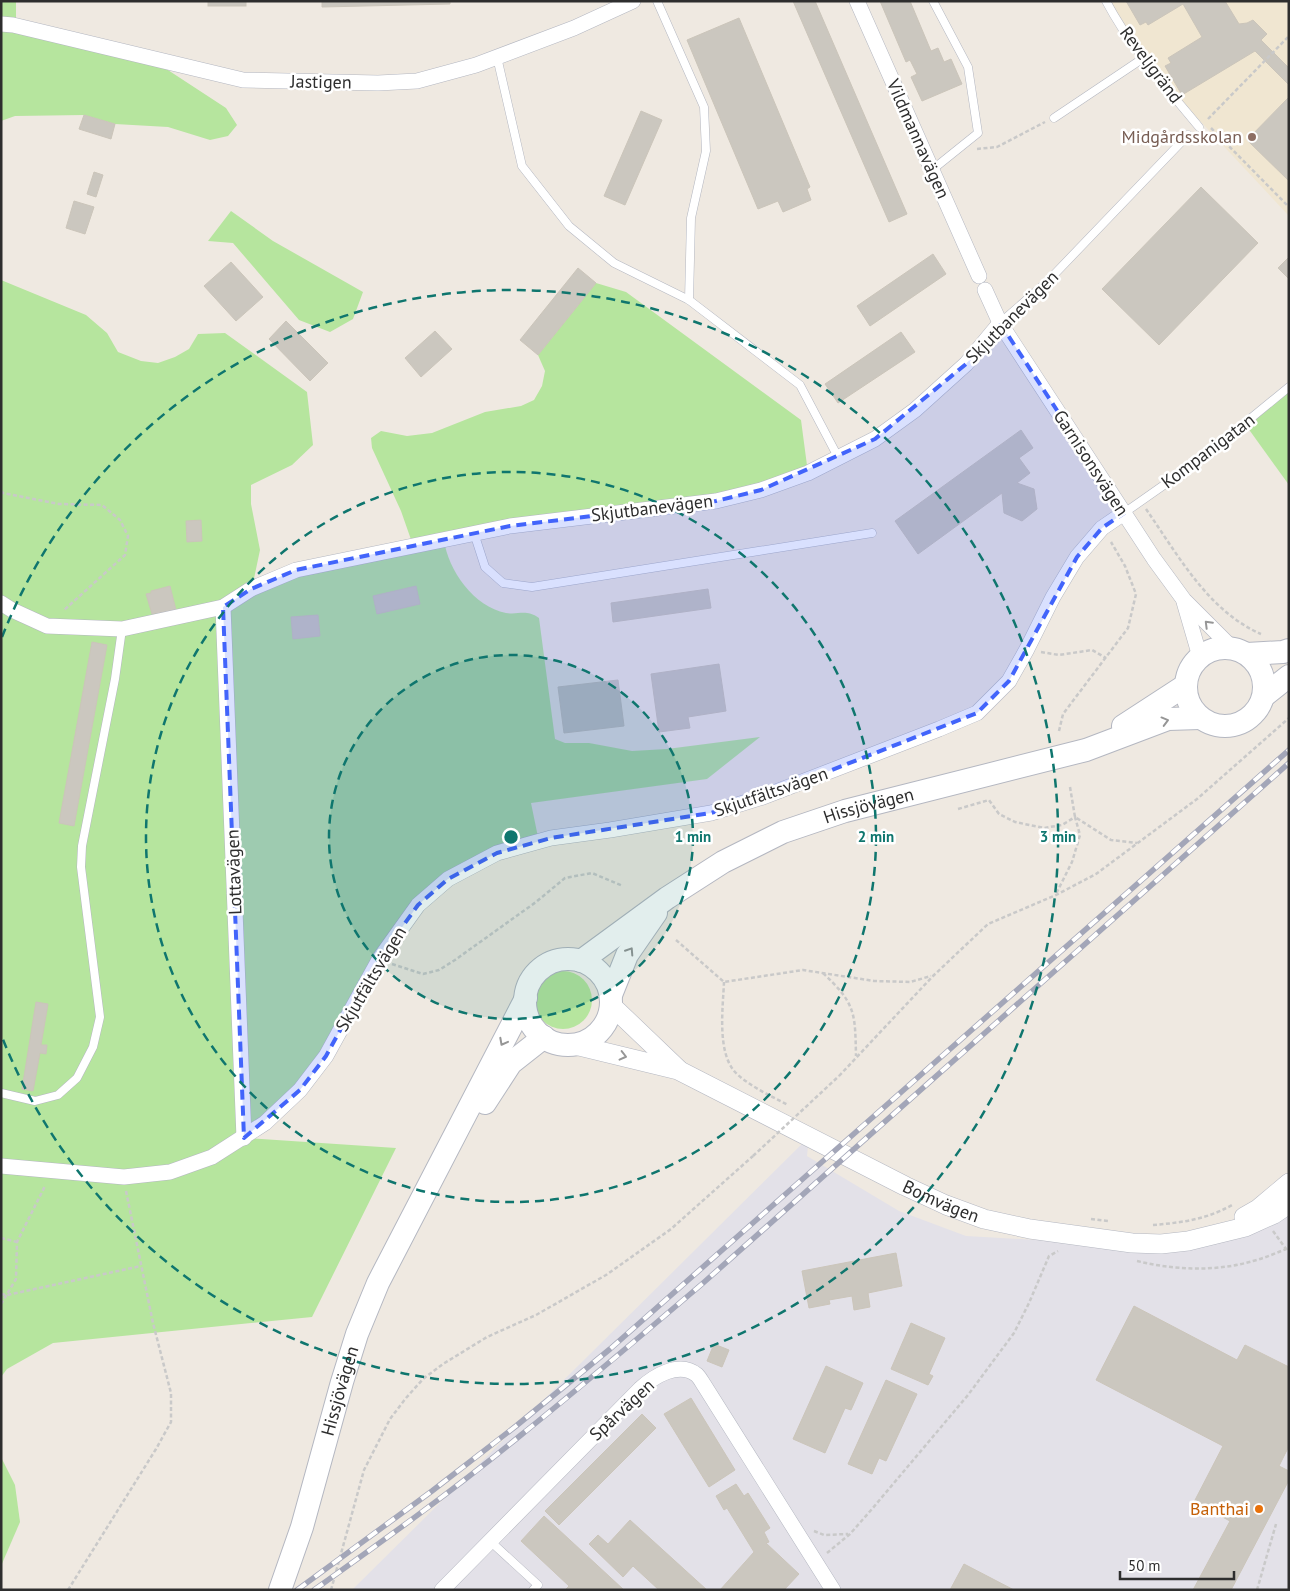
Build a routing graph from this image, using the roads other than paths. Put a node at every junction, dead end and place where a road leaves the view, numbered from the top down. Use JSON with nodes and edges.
{"nodes":[{"id":1,"x":633,"y":1,"type":"edge"},
{"id":2,"x":657,"y":1,"type":"edge"},
{"id":3,"x":858,"y":1,"type":"edge"},
{"id":4,"x":933,"y":1,"type":"edge"},
{"id":5,"x":1106,"y":1,"type":"edge"},
{"id":6,"x":1,"y":24,"type":"edge"},
{"id":7,"x":496,"y":57,"type":"junction"},
{"id":8,"x":1142,"y":59,"type":"junction"},
{"id":9,"x":1054,"y":118,"type":"road end"},
{"id":10,"x":1199,"y":127,"type":"dead end"},
{"id":11,"x":1188,"y":135,"type":"dead end"},
{"id":12,"x":932,"y":170,"type":"junction"},
{"id":13,"x":689,"y":300,"type":"junction"},
{"id":14,"x":1000,"y":323,"type":"junction"},
{"id":15,"x":1289,"y":387,"type":"edge"},
{"id":16,"x":838,"y":457,"type":"junction"},
{"id":17,"x":1124,"y":513,"type":"junction"},
{"id":18,"x":474,"y":533,"type":"junction"},
{"id":19,"x":872,"y":533,"type":"dead end"},
{"id":20,"x":1184,"y":600,"type":"junction"},
{"id":21,"x":1,"y":604,"type":"edge"},
{"id":22,"x":223,"y":607,"type":"junction"},
{"id":23,"x":122,"y":629,"type":"junction"},
{"id":24,"x":1289,"y":650,"type":"edge"},
{"id":25,"x":1239,"y":651,"type":"junction"},
{"id":26,"x":1200,"y":656,"type":"junction"},
{"id":27,"x":1289,"y":676,"type":"edge"},
{"id":28,"x":1186,"y":685,"type":"junction"},
{"id":29,"x":1264,"y":696,"type":"junction"},
{"id":30,"x":1200,"y":718,"type":"junction"},
{"id":31,"x":1086,"y":750,"type":"junction"},
{"id":32,"x":667,"y":898,"type":"junction"},
{"id":33,"x":581,"y":961,"type":"junction"},
{"id":34,"x":526,"y":998,"type":"junction"},
{"id":35,"x":611,"y":1000,"type":"junction"},
{"id":36,"x":544,"y":1037,"type":"junction"},
{"id":37,"x":575,"y":1044,"type":"junction"},
{"id":38,"x":678,"y":1070,"type":"junction"},
{"id":39,"x":1,"y":1093,"type":"edge"},
{"id":40,"x":244,"y":1138,"type":"junction"},
{"id":41,"x":1,"y":1166,"type":"edge"},
{"id":42,"x":1289,"y":1183,"type":"edge"},
{"id":43,"x":1289,"y":1194,"type":"edge"},
{"id":44,"x":419,"y":1201,"type":"junction"},
{"id":45,"x":1276,"y":1211,"type":"edge"},
{"id":46,"x":490,"y":1541,"type":"junction"},
{"id":47,"x":280,"y":1590,"type":"edge"},
{"id":48,"x":442,"y":1590,"type":"edge"},
{"id":49,"x":533,"y":1590,"type":"edge"},
{"id":50,"x":833,"y":1590,"type":"edge"}],
"edges":[{"from":1,"to":7,"type":"street","name":"Jastigen"},
{"from":2,"to":13,"type":"lane"},
{"from":3,"to":12,"type":"street","name":"Vildmannavägen"},
{"from":4,"to":12,"type":"lane"},
{"from":5,"to":8,"type":"lane","name":"Reveljgränd"},
{"from":6,"to":7,"type":"street","name":"Jastigen"},
{"from":7,"to":13,"type":"lane"},
{"from":8,"to":9,"type":"lane"},
{"from":8,"to":10,"type":"lane","name":"Reveljgränd"},
{"from":11,"to":14,"type":"lane","name":"Skjutbanevägen"},
{"from":12,"to":14,"type":"street","name":"Vildmannavägen"},
{"from":13,"to":16,"type":"lane"},
{"from":14,"to":16,"type":"street","name":"Skjutbanevägen"},
{"from":14,"to":17,"type":"street","name":"Garnisonsvägen"},
{"from":15,"to":17,"type":"lane","name":"Kompanigatan"},
{"from":16,"to":18,"type":"street","name":"Skjutbanevägen"},
{"from":17,"to":20,"type":"street","name":"Garnisonsvägen"},
{"from":17,"to":40,"type":"street","name":"Skjutfältsvägen"},
{"from":18,"to":19,"type":"lane"},
{"from":18,"to":22,"type":"street","name":"Skjutbanevägen"},
{"from":25,"to":20,"type":"street","name":"Garnisonsvägen","one_way":true},
{"from":20,"to":26,"type":"street","name":"Garnisonsvägen"},
{"from":21,"to":23,"type":"street","name":"Skjutbanevägen"},
{"from":22,"to":23,"type":"street","name":"Skjutbanevägen"},
{"from":22,"to":40,"type":"street","name":"Lottavägen"},
{"from":23,"to":39,"type":"lane"},
{"from":24,"to":25,"type":"main road"},
{"from":25,"to":26,"type":"main road"},
{"from":25,"to":29,"type":"main road"},
{"from":26,"to":28,"type":"main road"},
{"from":27,"to":29,"type":"main road"},
{"from":28,"to":30,"type":"main road"},
{"from":28,"to":31,"type":"main road","name":"Hissjövägen"},
{"from":29,"to":30,"type":"main road"},
{"from":31,"to":30,"type":"main road","name":"Hissjövägen","one_way":true},
{"from":31,"to":32,"type":"main road","name":"Hissjövägen"},
{"from":32,"to":33,"type":"main road","name":"Hissjövägen"},
{"from":35,"to":32,"type":"main road","name":"Hissjövägen","one_way":true},
{"from":33,"to":34,"type":"main road"},
{"from":33,"to":35,"type":"main road"},
{"from":34,"to":36,"type":"main road"},
{"from":34,"to":44,"type":"main road","name":"Hissjövägen","one_way":true},
{"from":35,"to":37,"type":"main road"},
{"from":35,"to":38,"type":"street","name":"Bomvägen"},
{"from":36,"to":37,"type":"main road"},
{"from":36,"to":44,"type":"main road","name":"Hissjövägen"},
{"from":37,"to":38,"type":"street","name":"Bomvägen","one_way":true},
{"from":38,"to":45,"type":"street","name":"Bomvägen"},
{"from":40,"to":41,"type":"street","name":"Skjutfältsvägen"},
{"from":42,"to":45,"type":"street","name":"Bomvägen"},
{"from":43,"to":45,"type":"street"},
{"from":44,"to":47,"type":"main road","name":"Hissjövägen"},
{"from":46,"to":48,"type":"street","name":"Spårvägen"},
{"from":46,"to":49,"type":"lane"},
{"from":46,"to":50,"type":"street","name":"Spårvägen"}]}
